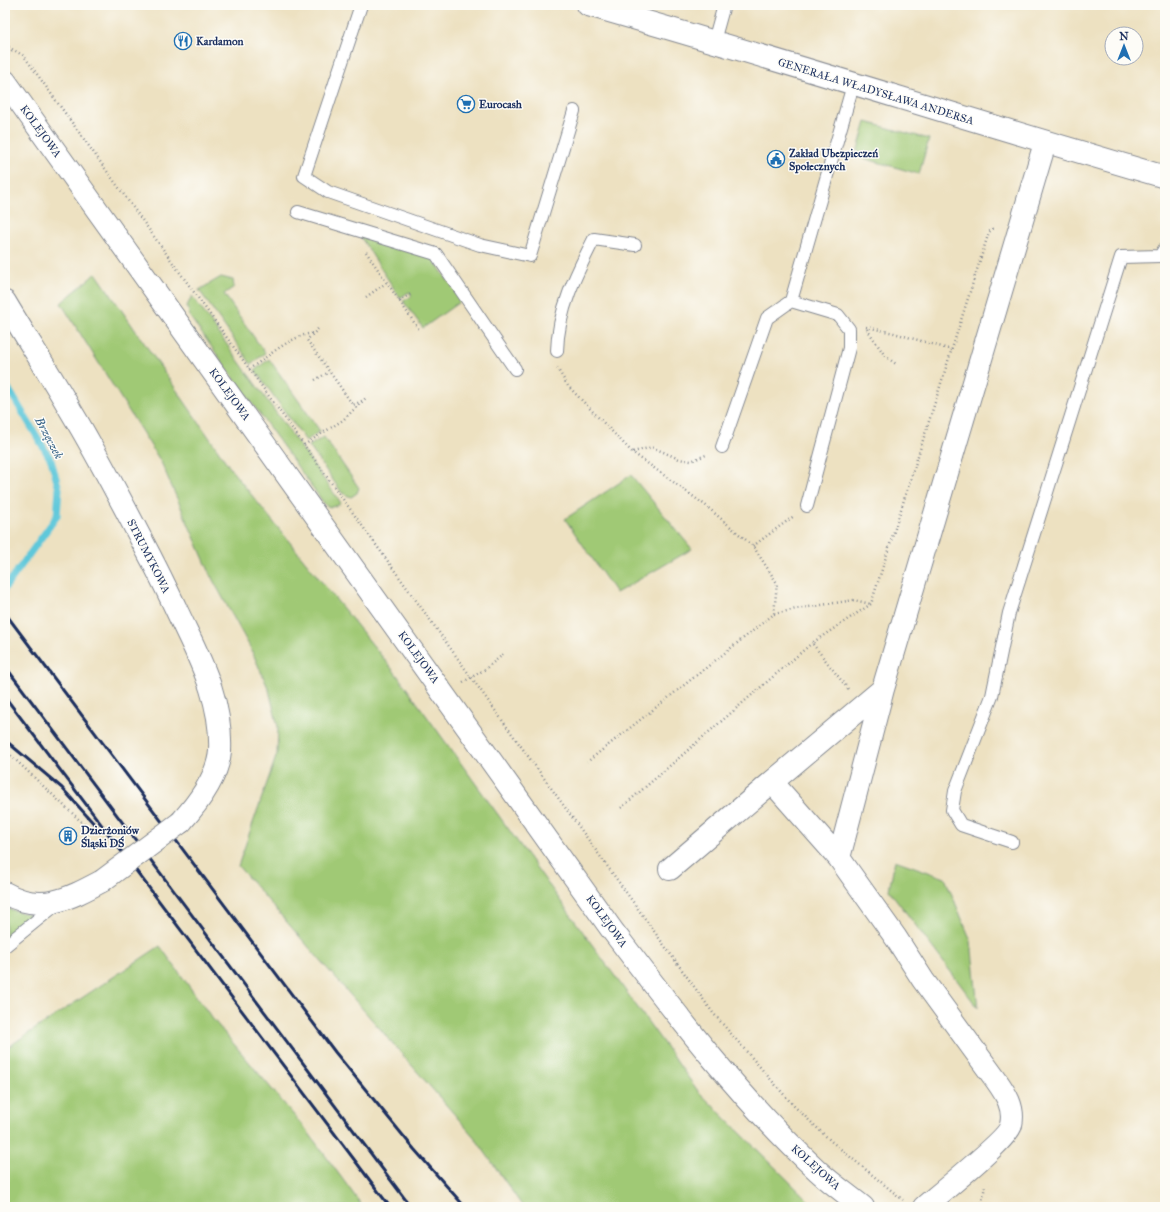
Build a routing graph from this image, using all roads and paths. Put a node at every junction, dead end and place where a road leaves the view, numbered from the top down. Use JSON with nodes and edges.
{"nodes":[{"id":1,"x":361,"y":5,"type":"edge"},
{"id":2,"x":588,"y":5,"type":"edge"},
{"id":3,"x":724,"y":5,"type":"edge"},
{"id":4,"x":714,"y":41,"type":"junction"},
{"id":5,"x":5,"y":45,"type":"edge"},
{"id":6,"x":13,"y":50,"type":"junction"},
{"id":7,"x":5,"y":58,"type":"edge"},
{"id":8,"x":5,"y":81,"type":"edge"},
{"id":9,"x":853,"y":85,"type":"junction"},
{"id":10,"x":574,"y":112,"type":"dead end"},
{"id":11,"x":1045,"y":143,"type":"junction"},
{"id":12,"x":1165,"y":177,"type":"edge"},
{"id":13,"x":298,"y":212,"type":"dead end"},
{"id":14,"x":1000,"y":222,"type":"dead end"},
{"id":15,"x":352,"y":228,"type":"junction"},
{"id":16,"x":635,"y":245,"type":"dead end"},
{"id":17,"x":1165,"y":248,"type":"edge"},
{"id":18,"x":386,"y":283,"type":"junction"},
{"id":19,"x":411,"y":294,"type":"dead end"},
{"id":20,"x":366,"y":297,"type":"dead end"},
{"id":21,"x":399,"y":301,"type":"junction"},
{"id":22,"x":791,"y":301,"type":"junction"},
{"id":23,"x":5,"y":302,"type":"edge"},
{"id":24,"x":860,"y":324,"type":"dead end"},
{"id":25,"x":865,"y":327,"type":"junction"},
{"id":26,"x":318,"y":329,"type":"dead end"},
{"id":27,"x":420,"y":331,"type":"dead end"},
{"id":28,"x":313,"y":333,"type":"junction"},
{"id":29,"x":952,"y":350,"type":"junction"},
{"id":30,"x":555,"y":356,"type":"joint"},
{"id":31,"x":896,"y":364,"type":"dead end"},
{"id":32,"x":249,"y":369,"type":"junction"},
{"id":33,"x":515,"y":369,"type":"dead end"},
{"id":34,"x":329,"y":372,"type":"junction"},
{"id":35,"x":315,"y":380,"type":"dead end"},
{"id":36,"x":367,"y":397,"type":"dead end"},
{"id":37,"x":362,"y":402,"type":"junction"},
{"id":38,"x":304,"y":446,"type":"junction"},
{"id":39,"x":722,"y":447,"type":"joint"},
{"id":40,"x":632,"y":452,"type":"junction"},
{"id":41,"x":807,"y":506,"type":"joint"},
{"id":42,"x":753,"y":546,"type":"junction"},
{"id":43,"x":871,"y":604,"type":"junction"},
{"id":44,"x":774,"y":614,"type":"junction"},
{"id":45,"x":812,"y":643,"type":"junction"},
{"id":46,"x":505,"y":653,"type":"dead end"},
{"id":47,"x":471,"y":677,"type":"junction"},
{"id":48,"x":883,"y":689,"type":"junction"},
{"id":49,"x":862,"y":707,"type":"junction"},
{"id":50,"x":5,"y":750,"type":"edge"},
{"id":51,"x":587,"y":762,"type":"dead end"},
{"id":52,"x":772,"y":782,"type":"junction"},
{"id":53,"x":621,"y":808,"type":"dead end"},
{"id":54,"x":89,"y":829,"type":"dead end"},
{"id":55,"x":1012,"y":842,"type":"dead end"},
{"id":56,"x":839,"y":858,"type":"junction"},
{"id":57,"x":670,"y":869,"type":"dead end"},
{"id":58,"x":5,"y":893,"type":"edge"},
{"id":59,"x":61,"y":901,"type":"junction"},
{"id":60,"x":5,"y":946,"type":"edge"},
{"id":61,"x":915,"y":1205,"type":"edge"},
{"id":62,"x":863,"y":1207,"type":"edge"}],
"edges":[{"from":1,"to":10,"type":"lane"},
{"from":2,"to":4,"type":"street","name":"GENERAŁA WŁADYSŁAWA ANDERSA"},
{"from":3,"to":4,"type":"lane"},
{"from":4,"to":9,"type":"street","name":"GENERAŁA WŁADYSŁAWA ANDERSA"},
{"from":5,"to":6,"type":"path"},
{"from":6,"to":7,"type":"path"},
{"from":6,"to":32,"type":"path"},
{"from":8,"to":62,"type":"street","name":"KOLEJOWA"},
{"from":9,"to":11,"type":"street","name":"GENERAŁA WŁADYSŁAWA ANDERSA"},
{"from":9,"to":22,"type":"lane"},
{"from":11,"to":12,"type":"street","name":"GENERAŁA WŁADYSŁAWA ANDERSA"},
{"from":11,"to":48,"type":"street"},
{"from":13,"to":15,"type":"lane"},
{"from":14,"to":29,"type":"path"},
{"from":15,"to":18,"type":"path"},
{"from":15,"to":33,"type":"lane"},
{"from":16,"to":30,"type":"lane"},
{"from":17,"to":55,"type":"lane"},
{"from":18,"to":20,"type":"path"},
{"from":18,"to":21,"type":"path"},
{"from":19,"to":21,"type":"path"},
{"from":21,"to":27,"type":"path"},
{"from":22,"to":39,"type":"lane"},
{"from":22,"to":41,"type":"lane"},
{"from":23,"to":59,"type":"street","name":"STRUMYKOWA","bridge":true},
{"from":24,"to":25,"type":"path"},
{"from":25,"to":29,"type":"path"},
{"from":25,"to":31,"type":"path"},
{"from":26,"to":28,"type":"path"},
{"from":28,"to":32,"type":"path"},
{"from":28,"to":34,"type":"path"},
{"from":29,"to":43,"type":"path"},
{"from":30,"to":40,"type":"path"},
{"from":32,"to":38,"type":"path"},
{"from":34,"to":35,"type":"path"},
{"from":34,"to":37,"type":"path"},
{"from":36,"to":37,"type":"path"},
{"from":37,"to":38,"type":"path"},
{"from":38,"to":47,"type":"path"},
{"from":39,"to":40,"type":"path"},
{"from":40,"to":42,"type":"path"},
{"from":41,"to":42,"type":"path"},
{"from":42,"to":44,"type":"path"},
{"from":43,"to":44,"type":"path"},
{"from":43,"to":45,"type":"path"},
{"from":44,"to":51,"type":"path"},
{"from":45,"to":49,"type":"path"},
{"from":45,"to":53,"type":"path"},
{"from":46,"to":47,"type":"path"},
{"from":47,"to":61,"type":"path"},
{"from":48,"to":49,"type":"street"},
{"from":48,"to":56,"type":"street"},
{"from":49,"to":52,"type":"street"},
{"from":50,"to":54,"type":"path"},
{"from":52,"to":56,"type":"street"},
{"from":52,"to":57,"type":"street"},
{"from":56,"to":61,"type":"street"},
{"from":58,"to":59,"type":"street"},
{"from":59,"to":60,"type":"lane"}]}
